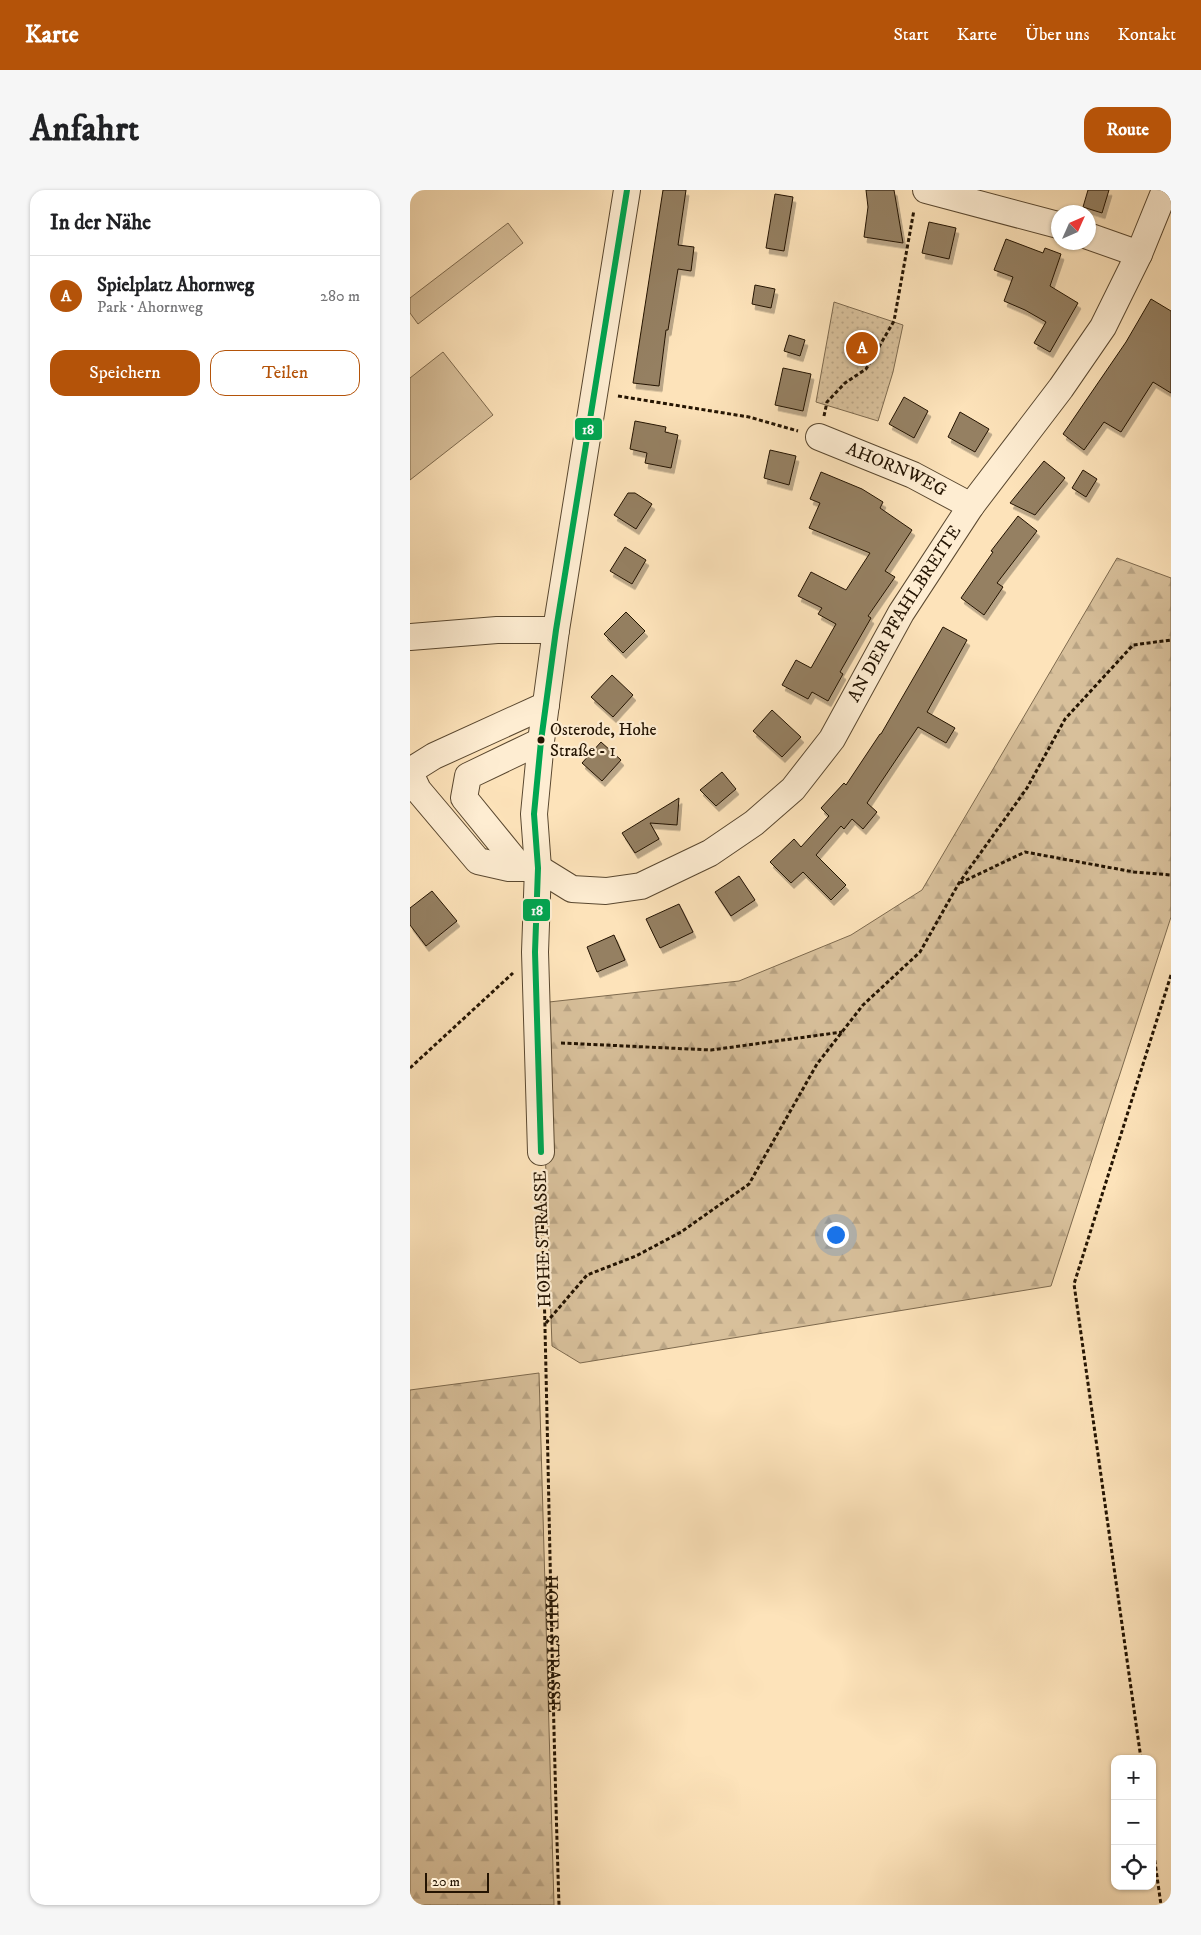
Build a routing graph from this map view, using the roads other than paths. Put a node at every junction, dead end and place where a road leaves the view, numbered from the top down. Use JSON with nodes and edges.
{"nodes":[{"id":1,"x":627,"y":190,"type":"edge"},
{"id":2,"x":1165,"y":190,"type":"edge"},
{"id":3,"x":920,"y":199,"type":"edge"},
{"id":4,"x":1051,"y":224,"type":"edge"},
{"id":5,"x":1096,"y":239,"type":"edge"},
{"id":6,"x":1138,"y":254,"type":"junction"},
{"id":7,"x":819,"y":437,"type":"road end"},
{"id":8,"x":971,"y":506,"type":"junction"},
{"id":9,"x":556,"y":630,"type":"junction"},
{"id":10,"x":410,"y":637,"type":"edge"},
{"id":11,"x":546,"y":705,"type":"junction"},
{"id":12,"x":541,"y":741,"type":"junction"},
{"id":13,"x":410,"y":772,"type":"edge"},
{"id":14,"x":522,"y":868,"type":"junction"},
{"id":15,"x":541,"y":1152,"type":"road end"}],
"edges":[{"from":1,"to":9,"type":"street","name":"HOHE STRASSE"},
{"from":2,"to":6,"type":"street","name":"AN DER PFAHLBREITE"},
{"from":3,"to":4,"type":"street"},
{"from":5,"to":6,"type":"street"},
{"from":6,"to":8,"type":"street","name":"AN DER PFAHLBREITE"},
{"from":7,"to":8,"type":"street","name":"AHORNWEG"},
{"from":8,"to":14,"type":"street","name":"AN DER PFAHLBREITE"},
{"from":9,"to":10,"type":"street"},
{"from":9,"to":11,"type":"street","name":"HOHE STRASSE"},
{"from":11,"to":12,"type":"street","name":"HOHE STRASSE"},
{"from":11,"to":13,"type":"street"},
{"from":12,"to":14,"type":"street","name":"HOHE STRASSE"},
{"from":12,"to":14,"type":"street"},
{"from":13,"to":14,"type":"street"},
{"from":14,"to":15,"type":"street","name":"HOHE STRASSE"}]}
